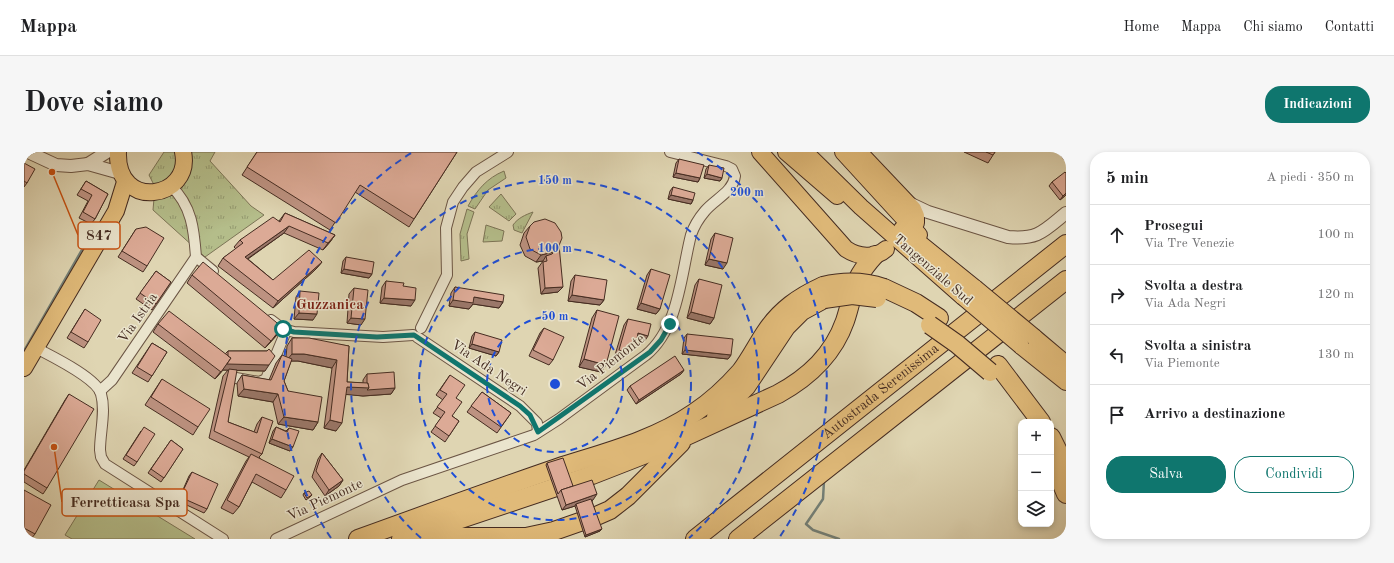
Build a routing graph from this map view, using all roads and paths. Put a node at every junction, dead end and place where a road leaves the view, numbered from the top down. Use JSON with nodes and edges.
{"nodes":[{"id":1,"x":28,"y":152,"type":"edge"},
{"id":2,"x":107,"y":152,"type":"edge"},
{"id":3,"x":118,"y":152,"type":"edge"},
{"id":4,"x":183,"y":152,"type":"edge"},
{"id":5,"x":508,"y":152,"type":"edge"},
{"id":6,"x":670,"y":152,"type":"edge"},
{"id":7,"x":760,"y":152,"type":"edge"},
{"id":8,"x":786,"y":152,"type":"edge"},
{"id":9,"x":805,"y":152,"type":"edge"},
{"id":10,"x":819,"y":152,"type":"edge"},
{"id":11,"x":843,"y":152,"type":"edge"},
{"id":12,"x":859,"y":152,"type":"edge"},
{"id":13,"x":88,"y":164,"type":"junction"},
{"id":14,"x":123,"y":177,"type":"junction"},
{"id":15,"x":171,"y":186,"type":"junction"},
{"id":16,"x":146,"y":192,"type":"junction"},
{"id":17,"x":907,"y":202,"type":"junction"},
{"id":18,"x":861,"y":207,"type":"junction"},
{"id":19,"x":117,"y":209,"type":"junction"},
{"id":20,"x":1066,"y":213,"type":"edge"},
{"id":21,"x":939,"y":215,"type":"junction"},
{"id":22,"x":916,"y":223,"type":"joint"},
{"id":23,"x":1066,"y":244,"type":"edge"},
{"id":24,"x":880,"y":252,"type":"joint"},
{"id":25,"x":196,"y":257,"type":"junction"},
{"id":26,"x":219,"y":276,"type":"edge"},
{"id":27,"x":959,"y":276,"type":"junction"},
{"id":28,"x":1066,"y":280,"type":"edge"},
{"id":29,"x":969,"y":292,"type":"junction"},
{"id":30,"x":823,"y":293,"type":"junction"},
{"id":31,"x":265,"y":315,"type":"edge"},
{"id":32,"x":286,"y":331,"type":"junction"},
{"id":33,"x":419,"y":333,"type":"junction"},
{"id":34,"x":1028,"y":341,"type":"junction"},
{"id":35,"x":36,"y":348,"type":"junction"},
{"id":36,"x":1066,"y":364,"type":"edge"},
{"id":37,"x":24,"y":368,"type":"edge"},
{"id":38,"x":994,"y":369,"type":"junction"},
{"id":39,"x":236,"y":378,"type":"edge"},
{"id":40,"x":1066,"y":382,"type":"edge"},
{"id":41,"x":100,"y":391,"type":"junction"},
{"id":42,"x":1027,"y":419,"type":"edge"},
{"id":43,"x":1038,"y":419,"type":"edge"},
{"id":44,"x":696,"y":431,"type":"junction"},
{"id":45,"x":538,"y":432,"type":"junction"},
{"id":46,"x":1054,"y":443,"type":"edge"},
{"id":47,"x":1054,"y":465,"type":"edge"},
{"id":48,"x":1066,"y":467,"type":"edge"},
{"id":49,"x":1066,"y":494,"type":"edge"},
{"id":50,"x":765,"y":518,"type":"junction"},
{"id":51,"x":720,"y":519,"type":"junction"},
{"id":52,"x":224,"y":539,"type":"edge"},
{"id":53,"x":276,"y":539,"type":"edge"},
{"id":54,"x":358,"y":539,"type":"edge"},
{"id":55,"x":401,"y":539,"type":"edge"},
{"id":56,"x":410,"y":539,"type":"edge"},
{"id":57,"x":687,"y":539,"type":"edge"},
{"id":58,"x":695,"y":539,"type":"edge"},
{"id":59,"x":738,"y":539,"type":"edge"},
{"id":60,"x":743,"y":539,"type":"edge"}],
"edges":[{"from":1,"to":13,"type":"street"},
{"from":2,"to":13,"type":"street"},
{"from":3,"to":14,"type":"main road"},
{"from":4,"to":15,"type":"main road"},
{"from":5,"to":33,"type":"street"},
{"from":6,"to":45,"type":"street","name":"Via Piemonte"},
{"from":7,"to":24,"type":"main road"},
{"from":8,"to":18,"type":"main road"},
{"from":9,"to":18,"type":"main road","name":"Tangenziale Sud"},
{"from":10,"to":27,"type":"main road","name":"Tangenziale Sud"},
{"from":11,"to":27,"type":"main road"},
{"from":12,"to":17,"type":"main road"},
{"from":13,"to":14,"type":"street"},
{"from":14,"to":16,"type":"main road"},
{"from":14,"to":19,"type":"main road"},
{"from":15,"to":16,"type":"main road"},
{"from":15,"to":25,"type":"street"},
{"from":16,"to":19,"type":"main road"},
{"from":17,"to":21,"type":"street"},
{"from":17,"to":22,"type":"main road"},
{"from":18,"to":29,"type":"main road","name":"Tangenziale Sud"},
{"from":19,"to":35,"type":"main road"},
{"from":20,"to":21,"type":"street"},
{"from":21,"to":22,"type":"street"},
{"from":23,"to":51,"type":"highway","name":"Autostrada Serenissima"},
{"from":24,"to":44,"type":"highway"},
{"from":25,"to":26,"type":"street"},
{"from":25,"to":41,"type":"street","name":"Via Istria"},
{"from":27,"to":29,"type":"main road","name":"Tangenziale Sud"},
{"from":28,"to":50,"type":"highway","name":"Autostrada Serenissima"},
{"from":29,"to":34,"type":"main road","name":"Tangenziale Sud","bridge":true},
{"from":30,"to":38,"type":"highway","bridge":true},
{"from":30,"to":44,"type":"highway"},
{"from":30,"to":54,"type":"highway"},
{"from":31,"to":32,"type":"street"},
{"from":32,"to":33,"type":"street"},
{"from":32,"to":39,"type":"street"},
{"from":33,"to":45,"type":"street","name":"Via Ada Negri"},
{"from":34,"to":36,"type":"main road","name":"Tangenziale Sud"},
{"from":34,"to":40,"type":"main road","name":"Tangenziale Sud"},
{"from":35,"to":37,"type":"main road"},
{"from":35,"to":41,"type":"street"},
{"from":38,"to":42,"type":"highway"},
{"from":38,"to":43,"type":"highway"},
{"from":41,"to":52,"type":"street"},
{"from":44,"to":55,"type":"highway"},
{"from":44,"to":56,"type":"highway"},
{"from":45,"to":53,"type":"street","name":"Via Piemonte"},
{"from":46,"to":48,"type":"highway"},
{"from":47,"to":49,"type":"highway"},
{"from":50,"to":59,"type":"highway","name":"Autostrada Serenissima"},
{"from":50,"to":60,"type":"highway"},
{"from":51,"to":57,"type":"highway"},
{"from":51,"to":58,"type":"highway","name":"Autostrada Serenissima"}]}
